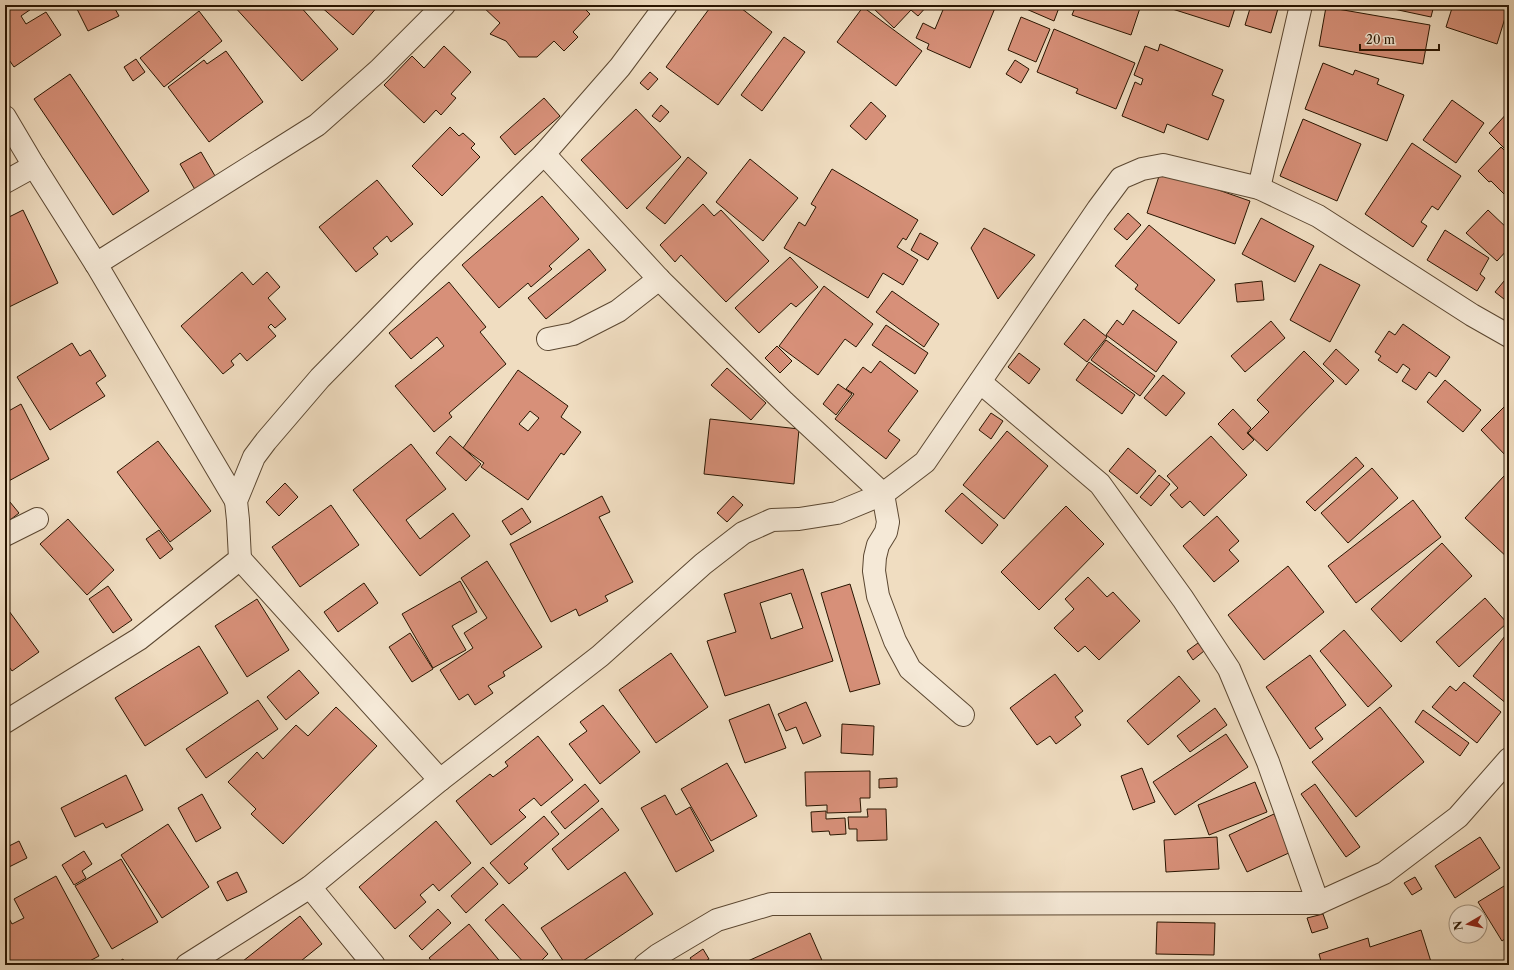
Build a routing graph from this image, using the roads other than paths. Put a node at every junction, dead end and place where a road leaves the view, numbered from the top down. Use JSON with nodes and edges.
{"nodes":[{"id":1,"x":444,"y":5,"type":"edge"},
{"id":2,"x":666,"y":5,"type":"edge"},
{"id":3,"x":1301,"y":5,"type":"edge"},
{"id":4,"x":5,"y":117,"type":"edge"},
{"id":5,"x":544,"y":154,"type":"junction"},
{"id":6,"x":34,"y":166,"type":"junction"},
{"id":7,"x":5,"y":182,"type":"edge"},
{"id":8,"x":1259,"y":188,"type":"junction"},
{"id":9,"x":96,"y":264,"type":"junction"},
{"id":10,"x":659,"y":279,"type":"junction"},
{"id":11,"x":1509,"y":336,"type":"edge"},
{"id":12,"x":548,"y":339,"type":"dead end"},
{"id":13,"x":980,"y":382,"type":"junction"},
{"id":14,"x":883,"y":494,"type":"junction"},
{"id":15,"x":236,"y":501,"type":"junction"},
{"id":16,"x":37,"y":519,"type":"dead end"},
{"id":17,"x":5,"y":535,"type":"edge"},
{"id":18,"x":240,"y":559,"type":"junction"},
{"id":19,"x":963,"y":715,"type":"dead end"},
{"id":20,"x":5,"y":722,"type":"edge"},
{"id":21,"x":1509,"y":759,"type":"edge"},
{"id":22,"x":440,"y":780,"type":"junction"},
{"id":23,"x":310,"y":887,"type":"junction"},
{"id":24,"x":1318,"y":903,"type":"junction"},
{"id":25,"x":187,"y":965,"type":"edge"},
{"id":26,"x":374,"y":965,"type":"edge"},
{"id":27,"x":645,"y":965,"type":"edge"}],
"edges":[{"from":1,"to":9,"type":"street"},
{"from":2,"to":5,"type":"street"},
{"from":3,"to":8,"type":"street"},
{"from":4,"to":6,"type":"street"},
{"from":5,"to":10,"type":"street"},
{"from":5,"to":15,"type":"street"},
{"from":6,"to":7,"type":"street"},
{"from":6,"to":9,"type":"street"},
{"from":8,"to":11,"type":"street"},
{"from":8,"to":13,"type":"street"},
{"from":9,"to":15,"type":"street"},
{"from":10,"to":12,"type":"street"},
{"from":10,"to":14,"type":"street"},
{"from":13,"to":14,"type":"street"},
{"from":13,"to":24,"type":"street"},
{"from":14,"to":19,"type":"street"},
{"from":14,"to":22,"type":"street"},
{"from":15,"to":18,"type":"street"},
{"from":16,"to":17,"type":"street"},
{"from":18,"to":20,"type":"street"},
{"from":18,"to":22,"type":"street"},
{"from":21,"to":24,"type":"street"},
{"from":22,"to":23,"type":"street"},
{"from":23,"to":25,"type":"street"},
{"from":23,"to":26,"type":"street"},
{"from":24,"to":27,"type":"street"}]}
